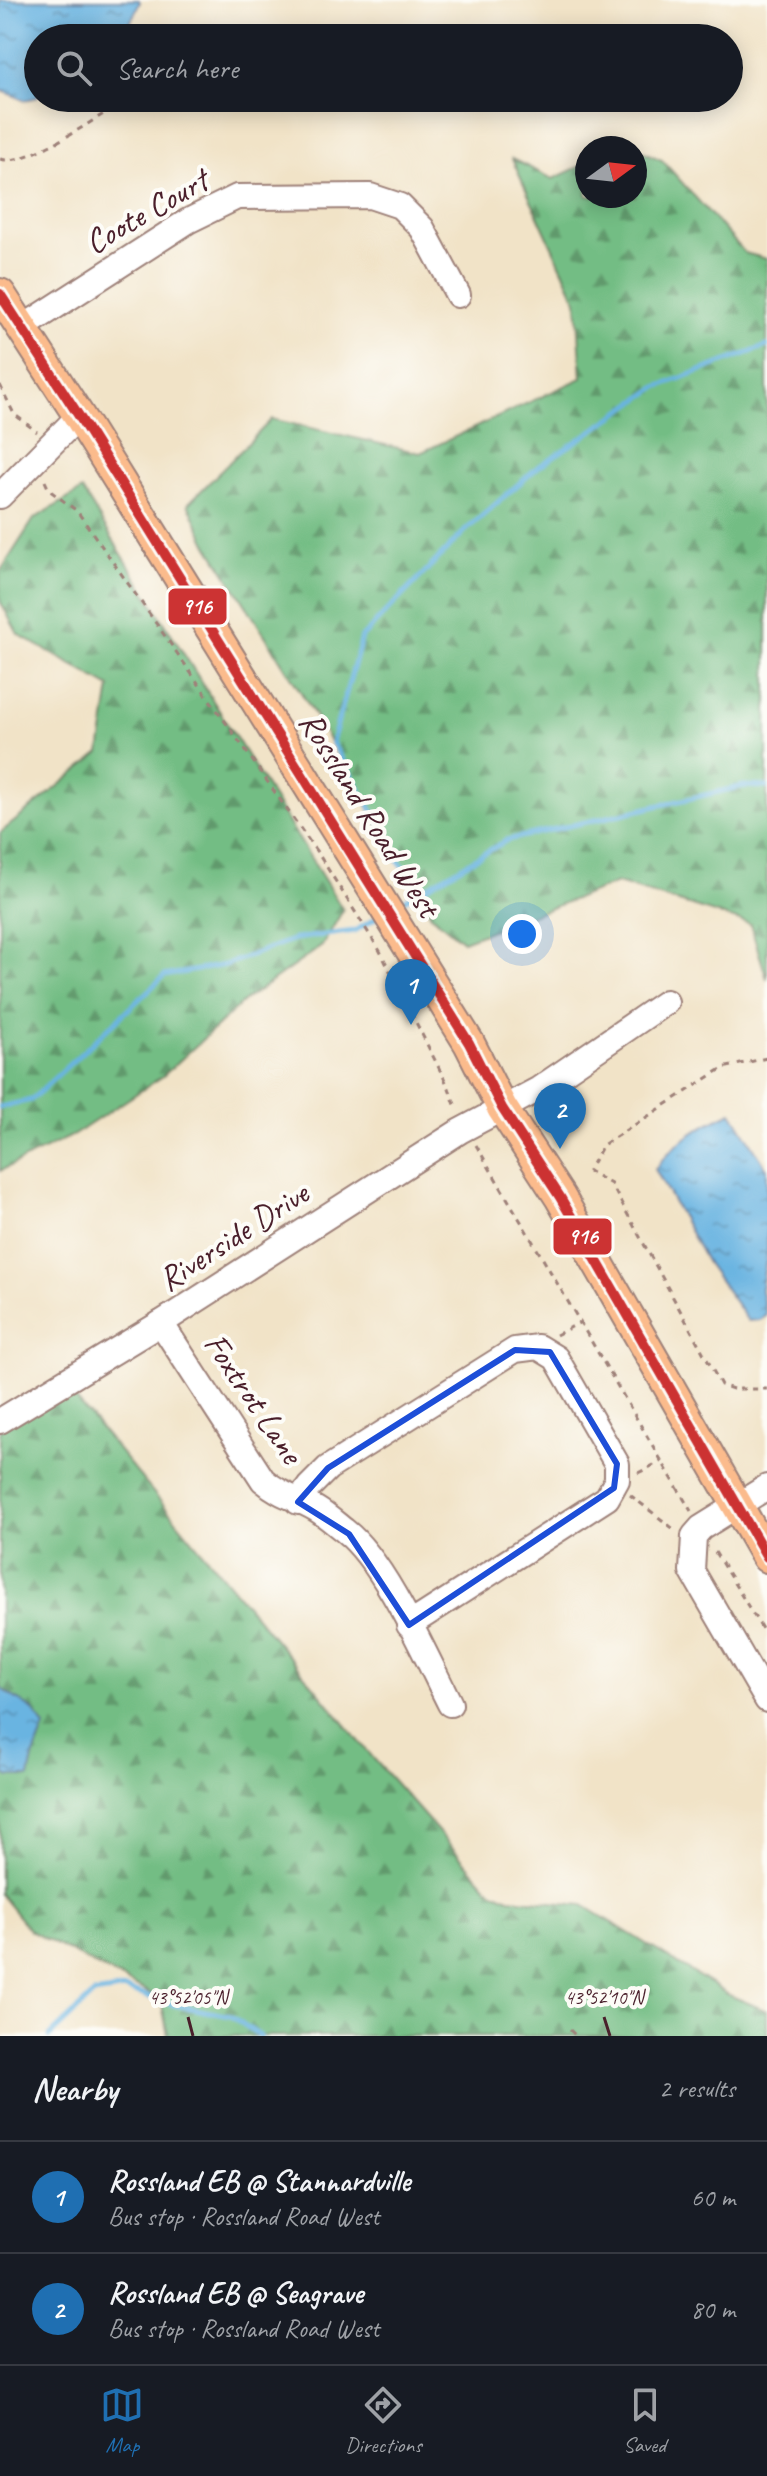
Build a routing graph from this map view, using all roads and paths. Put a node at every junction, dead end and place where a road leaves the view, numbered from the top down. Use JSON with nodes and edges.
{"nodes":[{"id":1,"x":105,"y":112,"type":"edge"},
{"id":2,"x":0,"y":159,"type":"edge"},
{"id":3,"x":0,"y":294,"type":"edge"},
{"id":4,"x":458,"y":295,"type":"dead end"},
{"id":5,"x":22,"y":328,"type":"junction"},
{"id":6,"x":0,"y":385,"type":"edge"},
{"id":7,"x":79,"y":416,"type":"junction"},
{"id":8,"x":47,"y":445,"type":"junction"},
{"id":9,"x":41,"y":472,"type":"dead end"},
{"id":10,"x":0,"y":496,"type":"edge"},
{"id":11,"x":389,"y":940,"type":"junction"},
{"id":12,"x":666,"y":1002,"type":"dead end"},
{"id":13,"x":767,"y":1058,"type":"edge"},
{"id":14,"x":502,"y":1108,"type":"junction"},
{"id":15,"x":466,"y":1128,"type":"junction"},
{"id":16,"x":161,"y":1323,"type":"junction"},
{"id":17,"x":767,"y":1389,"type":"edge"},
{"id":18,"x":0,"y":1421,"type":"edge"},
{"id":19,"x":616,"y":1484,"type":"junction"},
{"id":20,"x":767,"y":1487,"type":"edge"},
{"id":21,"x":298,"y":1502,"type":"junction"},
{"id":22,"x":738,"y":1504,"type":"junction"},
{"id":23,"x":697,"y":1536,"type":"junction"},
{"id":24,"x":767,"y":1557,"type":"edge"},
{"id":25,"x":409,"y":1625,"type":"junction"},
{"id":26,"x":767,"y":1637,"type":"edge"},
{"id":27,"x":767,"y":1700,"type":"edge"},
{"id":28,"x":450,"y":1704,"type":"dead end"},
{"id":29,"x":570,"y":2030,"type":"dead end"},
{"id":30,"x":576,"y":2036,"type":"edge"}],
"edges":[{"from":1,"to":2,"type":"path"},
{"from":3,"to":5,"type":"main road","name":"Rossland Road West"},
{"from":4,"to":5,"type":"street","name":"Coote Court"},
{"from":5,"to":7,"type":"main road","name":"Rossland Road West"},
{"from":6,"to":8,"type":"path"},
{"from":7,"to":8,"type":"street"},
{"from":7,"to":11,"type":"main road","name":"Rossland Road West"},
{"from":8,"to":10,"type":"street"},
{"from":9,"to":11,"type":"path"},
{"from":11,"to":14,"type":"main road","name":"Rossland Road West"},
{"from":11,"to":15,"type":"path"},
{"from":12,"to":14,"type":"street","name":"Riverside Drive"},
{"from":13,"to":17,"type":"path"},
{"from":14,"to":15,"type":"street","name":"Riverside Drive"},
{"from":14,"to":22,"type":"main road","name":"Rossland Road West"},
{"from":15,"to":16,"type":"street","name":"Riverside Drive"},
{"from":15,"to":23,"type":"path"},
{"from":16,"to":18,"type":"street","name":"Riverside Drive"},
{"from":16,"to":21,"type":"street","name":"Foxtrot Lane"},
{"from":19,"to":21,"type":"street"},
{"from":19,"to":23,"type":"path"},
{"from":19,"to":25,"type":"street"},
{"from":20,"to":22,"type":"street"},
{"from":21,"to":25,"type":"street","name":"Foxtrot Lane"},
{"from":22,"to":23,"type":"street"},
{"from":22,"to":24,"type":"main road","name":"Rossland Road West"},
{"from":23,"to":26,"type":"path"},
{"from":23,"to":27,"type":"street"},
{"from":25,"to":28,"type":"street"},
{"from":29,"to":30,"type":"path"}]}
